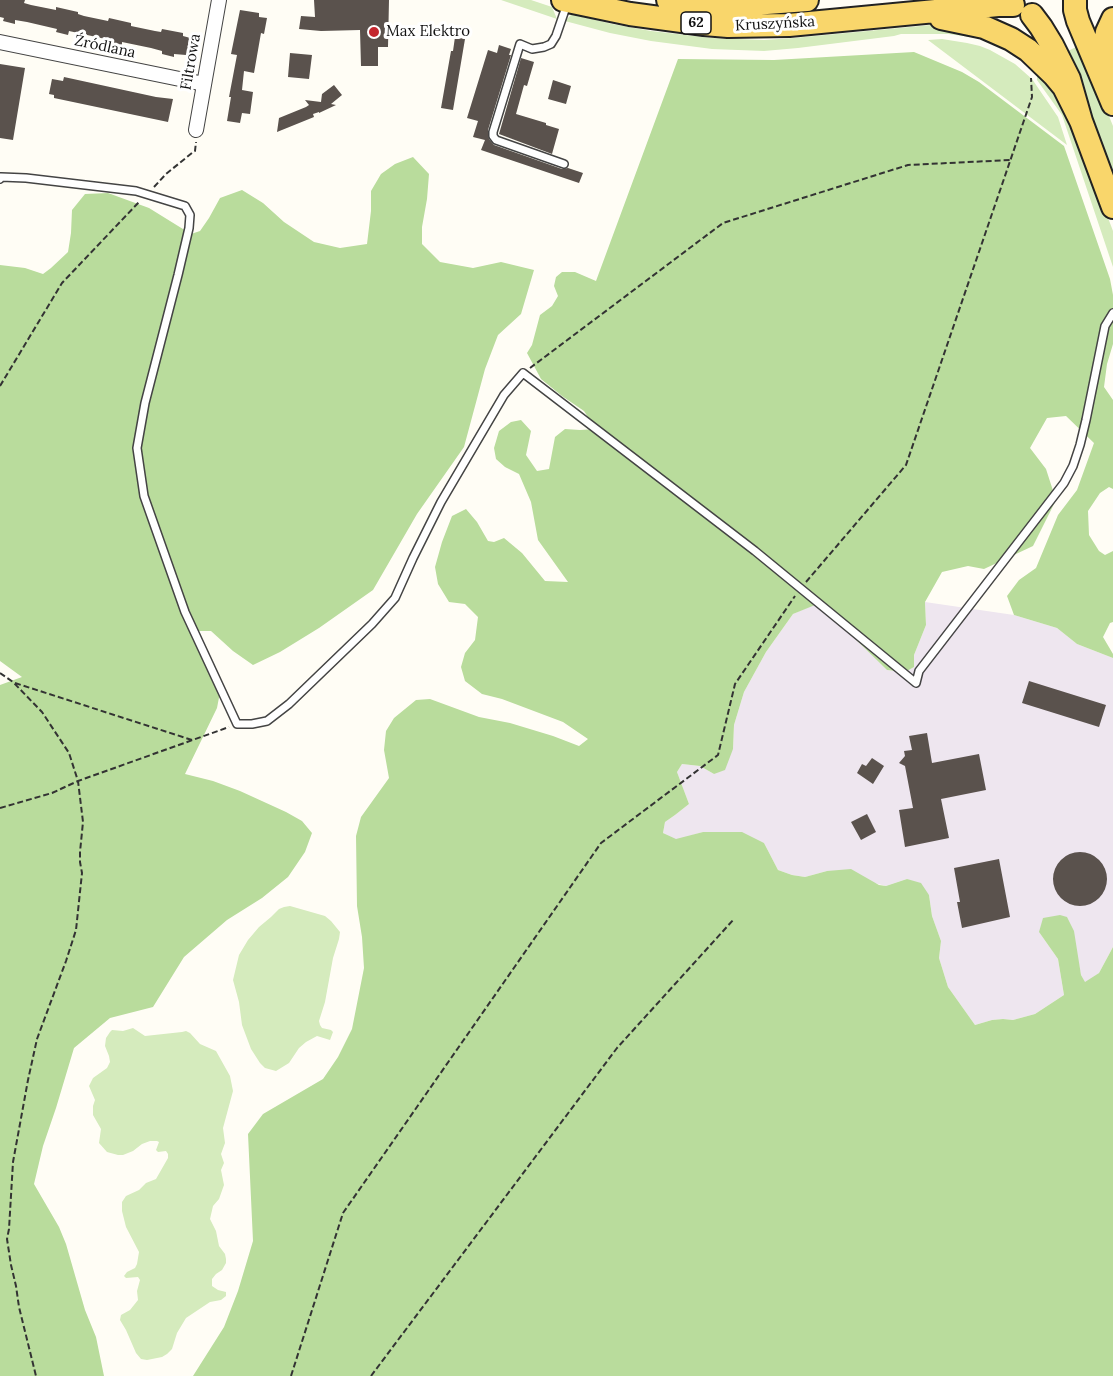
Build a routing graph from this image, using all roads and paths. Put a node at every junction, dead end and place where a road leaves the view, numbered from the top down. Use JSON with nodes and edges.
{"nodes":[{"id":1,"x":219,"y":0,"type":"edge"},
{"id":2,"x":668,"y":0,"type":"edge"},
{"id":3,"x":807,"y":0,"type":"edge"},
{"id":4,"x":565,"y":1,"type":"edge"},
{"id":5,"x":1075,"y":5,"type":"edge"},
{"id":6,"x":1018,"y":7,"type":"edge"},
{"id":7,"x":916,"y":13,"type":"junction"},
{"id":8,"x":1113,"y":19,"type":"edge"},
{"id":9,"x":0,"y":42,"type":"edge"},
{"id":10,"x":1113,"y":73,"type":"edge"},
{"id":11,"x":1031,"y":74,"type":"dead end"},
{"id":12,"x":204,"y":84,"type":"junction"},
{"id":13,"x":1113,"y":104,"type":"edge"},
{"id":14,"x":1082,"y":121,"type":"junction"},
{"id":15,"x":196,"y":130,"type":"joint"},
{"id":16,"x":1010,"y":160,"type":"junction"},
{"id":17,"x":564,"y":164,"type":"dead end"},
{"id":18,"x":0,"y":179,"type":"edge"},
{"id":19,"x":147,"y":193,"type":"junction"},
{"id":20,"x":1113,"y":207,"type":"edge"},
{"id":21,"x":1113,"y":313,"type":"edge"},
{"id":22,"x":523,"y":373,"type":"junction"},
{"id":23,"x":0,"y":386,"type":"edge"},
{"id":24,"x":800,"y":589,"type":"junction"},
{"id":25,"x":0,"y":673,"type":"edge"},
{"id":26,"x":13,"y":682,"type":"junction"},
{"id":27,"x":237,"y":724,"type":"junction"},
{"id":28,"x":192,"y":740,"type":"junction"},
{"id":29,"x":78,"y":782,"type":"junction"},
{"id":30,"x":0,"y":808,"type":"edge"},
{"id":31,"x":734,"y":919,"type":"dead end"},
{"id":32,"x":36,"y":1376,"type":"edge"},
{"id":33,"x":291,"y":1376,"type":"edge"},
{"id":34,"x":371,"y":1376,"type":"edge"}],
"edges":[{"from":1,"to":12,"type":"street","name":"Filtrowa"},
{"from":2,"to":3,"type":"main road","name":"Kruszyńska","number":"62"},
{"from":4,"to":7,"type":"main road","name":"Kruszyńska","number":"62"},
{"from":4,"to":17,"type":"lane"},
{"from":5,"to":6,"type":"main road","name":"Kruszyńska"},
{"from":5,"to":13,"type":"main road"},
{"from":6,"to":7,"type":"main road","name":"Kruszyńska"},
{"from":6,"to":14,"type":"main road"},
{"from":7,"to":14,"type":"main road","number":"62"},
{"from":8,"to":10,"type":"main road"},
{"from":9,"to":12,"type":"street","name":"Źródlana"},
{"from":11,"to":16,"type":"path"},
{"from":12,"to":15,"type":"street","name":"Filtrowa"},
{"from":14,"to":20,"type":"main road","number":"62"},
{"from":15,"to":19,"type":"path"},
{"from":16,"to":22,"type":"path"},
{"from":16,"to":24,"type":"path"},
{"from":18,"to":19,"type":"lane"},
{"from":19,"to":23,"type":"path"},
{"from":19,"to":27,"type":"lane"},
{"from":21,"to":24,"type":"lane"},
{"from":22,"to":24,"type":"lane"},
{"from":22,"to":27,"type":"lane"},
{"from":24,"to":33,"type":"path"},
{"from":25,"to":26,"type":"path"},
{"from":26,"to":28,"type":"path"},
{"from":26,"to":29,"type":"path"},
{"from":27,"to":28,"type":"path"},
{"from":28,"to":29,"type":"path"},
{"from":29,"to":30,"type":"path"},
{"from":29,"to":32,"type":"path"},
{"from":31,"to":34,"type":"path"}]}
